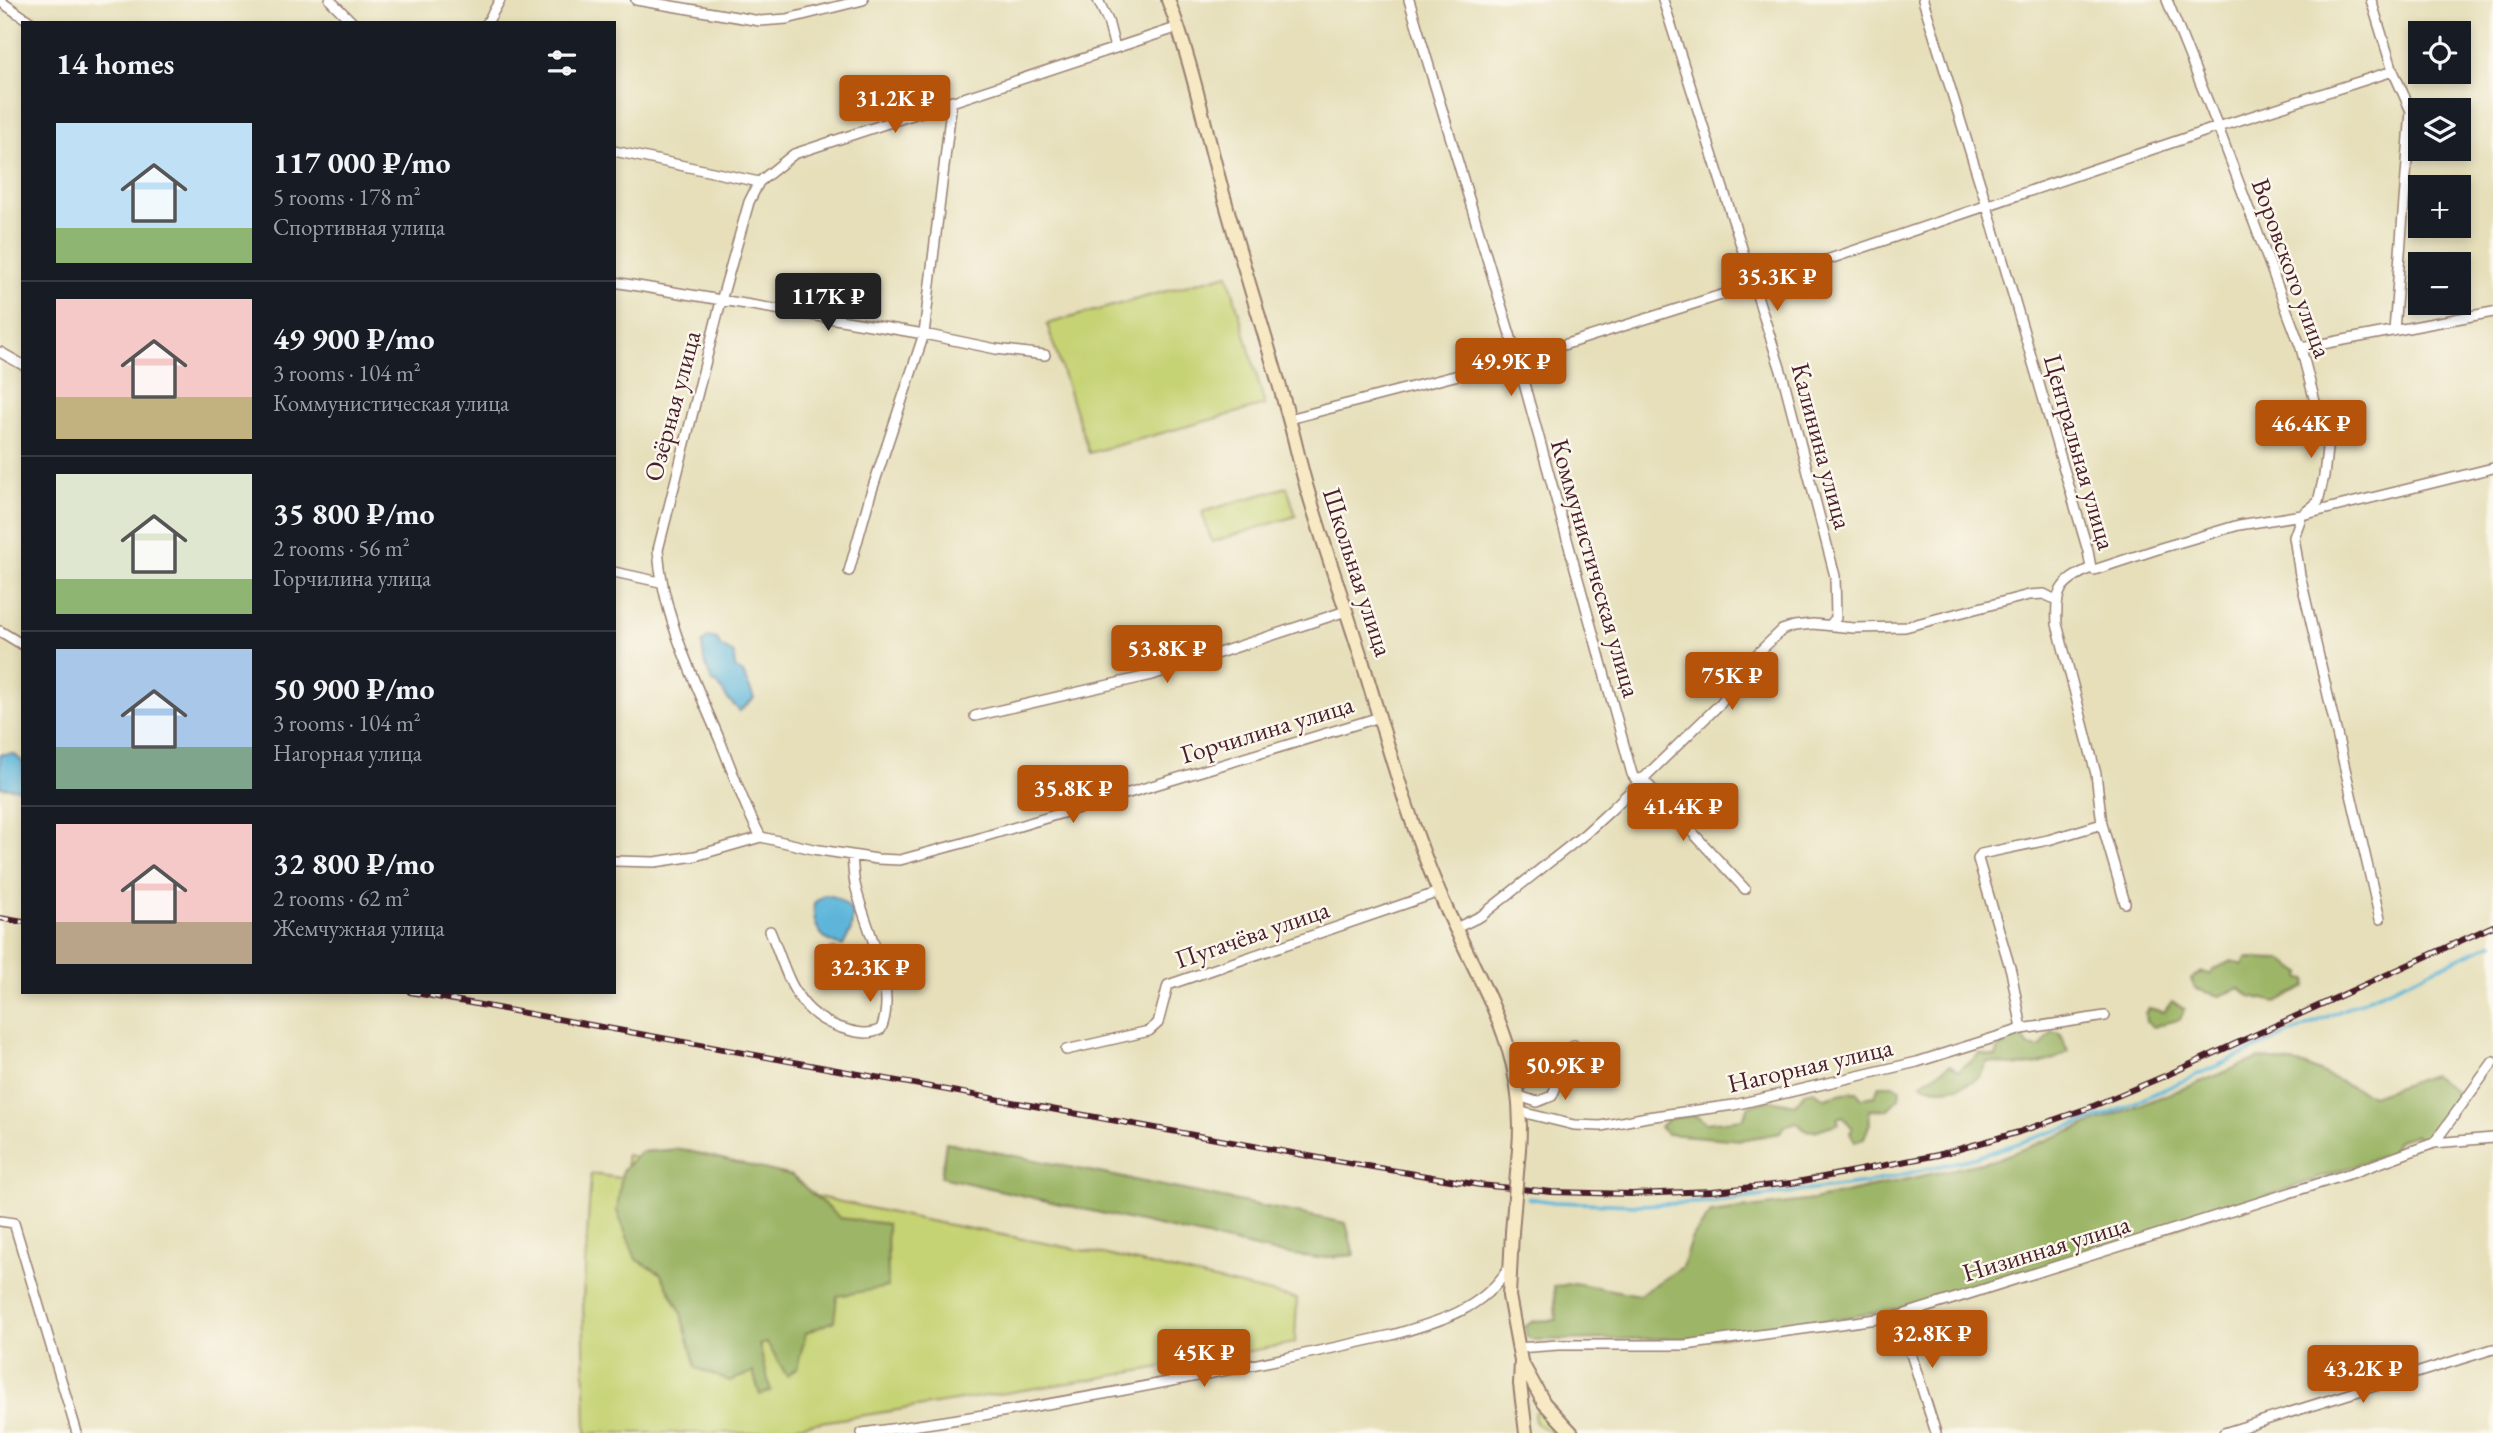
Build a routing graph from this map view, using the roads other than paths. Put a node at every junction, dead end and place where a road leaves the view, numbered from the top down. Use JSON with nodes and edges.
{"nodes":[{"id":1,"x":330,"y":0,"type":"edge"},
{"id":2,"x":500,"y":0,"type":"edge"},
{"id":3,"x":636,"y":0,"type":"edge"},
{"id":4,"x":863,"y":0,"type":"edge"},
{"id":5,"x":1098,"y":0,"type":"edge"},
{"id":6,"x":1168,"y":0,"type":"edge"},
{"id":7,"x":1409,"y":0,"type":"edge"},
{"id":8,"x":1663,"y":0,"type":"edge"},
{"id":9,"x":1923,"y":0,"type":"edge"},
{"id":10,"x":2167,"y":0,"type":"edge"},
{"id":11,"x":2371,"y":0,"type":"edge"},
{"id":12,"x":0,"y":1,"type":"edge"},
{"id":13,"x":29,"y":21,"type":"edge"},
{"id":14,"x":351,"y":21,"type":"edge"},
{"id":15,"x":488,"y":21,"type":"edge"},
{"id":16,"x":1179,"y":27,"type":"junction"},
{"id":17,"x":1115,"y":48,"type":"junction"},
{"id":18,"x":2393,"y":71,"type":"junction"},
{"id":19,"x":952,"y":100,"type":"junction"},
{"id":20,"x":2218,"y":127,"type":"junction"},
{"id":21,"x":616,"y":151,"type":"edge"},
{"id":22,"x":759,"y":182,"type":"junction"},
{"id":23,"x":1987,"y":206,"type":"junction"},
{"id":24,"x":616,"y":282,"type":"edge"},
{"id":25,"x":1753,"y":285,"type":"junction"},
{"id":26,"x":721,"y":301,"type":"junction"},
{"id":27,"x":2493,"y":312,"type":"edge"},
{"id":28,"x":2394,"y":331,"type":"junction"},
{"id":29,"x":924,"y":334,"type":"junction"},
{"id":30,"x":2301,"y":348,"type":"junction"},
{"id":31,"x":0,"y":352,"type":"edge"},
{"id":32,"x":1045,"y":355,"type":"dead end"},
{"id":33,"x":1516,"y":360,"type":"junction"},
{"id":34,"x":21,"y":364,"type":"edge"},
{"id":35,"x":1289,"y":419,"type":"junction"},
{"id":36,"x":2493,"y":468,"type":"edge"},
{"id":37,"x":2302,"y":515,"type":"junction"},
{"id":38,"x":2091,"y":568,"type":"junction"},
{"id":39,"x":849,"y":571,"type":"dead end"},
{"id":40,"x":616,"y":572,"type":"edge"},
{"id":41,"x":660,"y":582,"type":"junction"},
{"id":42,"x":2056,"y":600,"type":"junction"},
{"id":43,"x":1346,"y":611,"type":"junction"},
{"id":44,"x":1831,"y":624,"type":"junction"},
{"id":45,"x":0,"y":631,"type":"edge"},
{"id":46,"x":21,"y":644,"type":"edge"},
{"id":47,"x":975,"y":716,"type":"dead end"},
{"id":48,"x":1380,"y":717,"type":"junction"},
{"id":49,"x":1640,"y":781,"type":"junction"},
{"id":50,"x":2102,"y":824,"type":"junction"},
{"id":51,"x":761,"y":837,"type":"junction"},
{"id":52,"x":852,"y":856,"type":"junction"},
{"id":53,"x":616,"y":861,"type":"edge"},
{"id":54,"x":1745,"y":889,"type":"dead end"},
{"id":55,"x":1439,"y":892,"type":"junction"},
{"id":56,"x":2125,"y":903,"type":"dead end"},
{"id":57,"x":2380,"y":919,"type":"dead end"},
{"id":58,"x":1456,"y":928,"type":"junction"},
{"id":59,"x":770,"y":930,"type":"dead end"},
{"id":60,"x":2105,"y":1017,"type":"dead end"},
{"id":61,"x":2022,"y":1030,"type":"junction"},
{"id":62,"x":1574,"y":1045,"type":"dead end"},
{"id":63,"x":1066,"y":1049,"type":"dead end"},
{"id":64,"x":2493,"y":1062,"type":"edge"},
{"id":65,"x":1520,"y":1096,"type":"junction"},
{"id":66,"x":1521,"y":1112,"type":"junction"},
{"id":67,"x":2493,"y":1138,"type":"edge"},
{"id":68,"x":2434,"y":1143,"type":"junction"},
{"id":69,"x":0,"y":1221,"type":"edge"},
{"id":70,"x":1508,"y":1269,"type":"junction"},
{"id":71,"x":1899,"y":1316,"type":"junction"},
{"id":72,"x":1517,"y":1348,"type":"junction"},
{"id":73,"x":2493,"y":1349,"type":"edge"},
{"id":74,"x":1521,"y":1361,"type":"junction"},
{"id":75,"x":78,"y":1433,"type":"edge"},
{"id":76,"x":862,"y":1433,"type":"edge"},
{"id":77,"x":1526,"y":1433,"type":"edge"},
{"id":78,"x":1572,"y":1433,"type":"edge"},
{"id":79,"x":1936,"y":1433,"type":"edge"},
{"id":80,"x":2224,"y":1433,"type":"edge"}],
"edges":[{"from":1,"to":14,"type":"street"},
{"from":2,"to":15,"type":"street"},
{"from":3,"to":4,"type":"street"},
{"from":5,"to":17,"type":"street"},
{"from":6,"to":16,"type":"street","name":"Школьная улица"},
{"from":7,"to":33,"type":"street","name":"Коммунистическая улица"},
{"from":8,"to":25,"type":"street","name":"Калинина улица"},
{"from":9,"to":23,"type":"street","name":"Центральная улица"},
{"from":10,"to":20,"type":"street","name":"Воровского улица"},
{"from":11,"to":18,"type":"street"},
{"from":12,"to":13,"type":"street"},
{"from":16,"to":17,"type":"street"},
{"from":16,"to":35,"type":"street","name":"Школьная улица"},
{"from":17,"to":19,"type":"street"},
{"from":18,"to":20,"type":"street"},
{"from":18,"to":28,"type":"street"},
{"from":19,"to":22,"type":"street"},
{"from":19,"to":29,"type":"street"},
{"from":20,"to":23,"type":"street"},
{"from":20,"to":30,"type":"street","name":"Воровского улица"},
{"from":21,"to":22,"type":"street"},
{"from":22,"to":26,"type":"street","name":"Озёрная улица"},
{"from":23,"to":25,"type":"street"},
{"from":23,"to":38,"type":"street","name":"Центральная улица"},
{"from":24,"to":26,"type":"street"},
{"from":25,"to":33,"type":"street"},
{"from":25,"to":44,"type":"street","name":"Калинина улица"},
{"from":26,"to":29,"type":"street"},
{"from":26,"to":41,"type":"street","name":"Озёрная улица"},
{"from":27,"to":28,"type":"street"},
{"from":28,"to":30,"type":"street"},
{"from":29,"to":32,"type":"street"},
{"from":29,"to":39,"type":"street"},
{"from":30,"to":37,"type":"street","name":"Воровского улица"},
{"from":31,"to":34,"type":"street"},
{"from":33,"to":35,"type":"street"},
{"from":33,"to":49,"type":"street","name":"Коммунистическая улица"},
{"from":35,"to":43,"type":"street","name":"Школьная улица"},
{"from":36,"to":37,"type":"street"},
{"from":37,"to":38,"type":"street"},
{"from":37,"to":57,"type":"street","name":"Воровского улица"},
{"from":38,"to":42,"type":"street","name":"Центральная улица"},
{"from":40,"to":41,"type":"street"},
{"from":41,"to":51,"type":"street","name":"Озёрная улица"},
{"from":42,"to":44,"type":"street"},
{"from":42,"to":50,"type":"street"},
{"from":43,"to":47,"type":"street"},
{"from":43,"to":48,"type":"street","name":"Школьная улица"},
{"from":44,"to":49,"type":"street"},
{"from":45,"to":46,"type":"street"},
{"from":48,"to":52,"type":"street","name":"Горчилина улица"},
{"from":48,"to":55,"type":"street","name":"Школьная улица"},
{"from":49,"to":54,"type":"street"},
{"from":49,"to":58,"type":"street"},
{"from":50,"to":56,"type":"street"},
{"from":50,"to":61,"type":"street"},
{"from":51,"to":52,"type":"street","name":"Горчилина улица"},
{"from":51,"to":53,"type":"street"},
{"from":52,"to":59,"type":"street"},
{"from":55,"to":58,"type":"street","name":"Школьная улица"},
{"from":55,"to":63,"type":"street","name":"Пугачёва улица"},
{"from":58,"to":65,"type":"street","name":"Школьная улица"},
{"from":60,"to":61,"type":"street","name":"Нагорная улица"},
{"from":61,"to":66,"type":"street","name":"Нагорная улица"},
{"from":62,"to":65,"type":"street"},
{"from":64,"to":68,"type":"street"},
{"from":65,"to":66,"type":"street","name":"Школьная улица"},
{"from":66,"to":70,"type":"street","name":"Школьная улица","bridge":true},
{"from":67,"to":68,"type":"street","name":"Низинная улица"},
{"from":68,"to":71,"type":"street","name":"Низинная улица"},
{"from":69,"to":75,"type":"street"},
{"from":70,"to":72,"type":"street","name":"Школьная улица"},
{"from":70,"to":76,"type":"street"},
{"from":71,"to":72,"type":"street","name":"Низинная улица"},
{"from":71,"to":79,"type":"street"},
{"from":72,"to":74,"type":"street","name":"Школьная улица"},
{"from":73,"to":80,"type":"street"},
{"from":74,"to":77,"type":"street"},
{"from":74,"to":78,"type":"street"}]}
